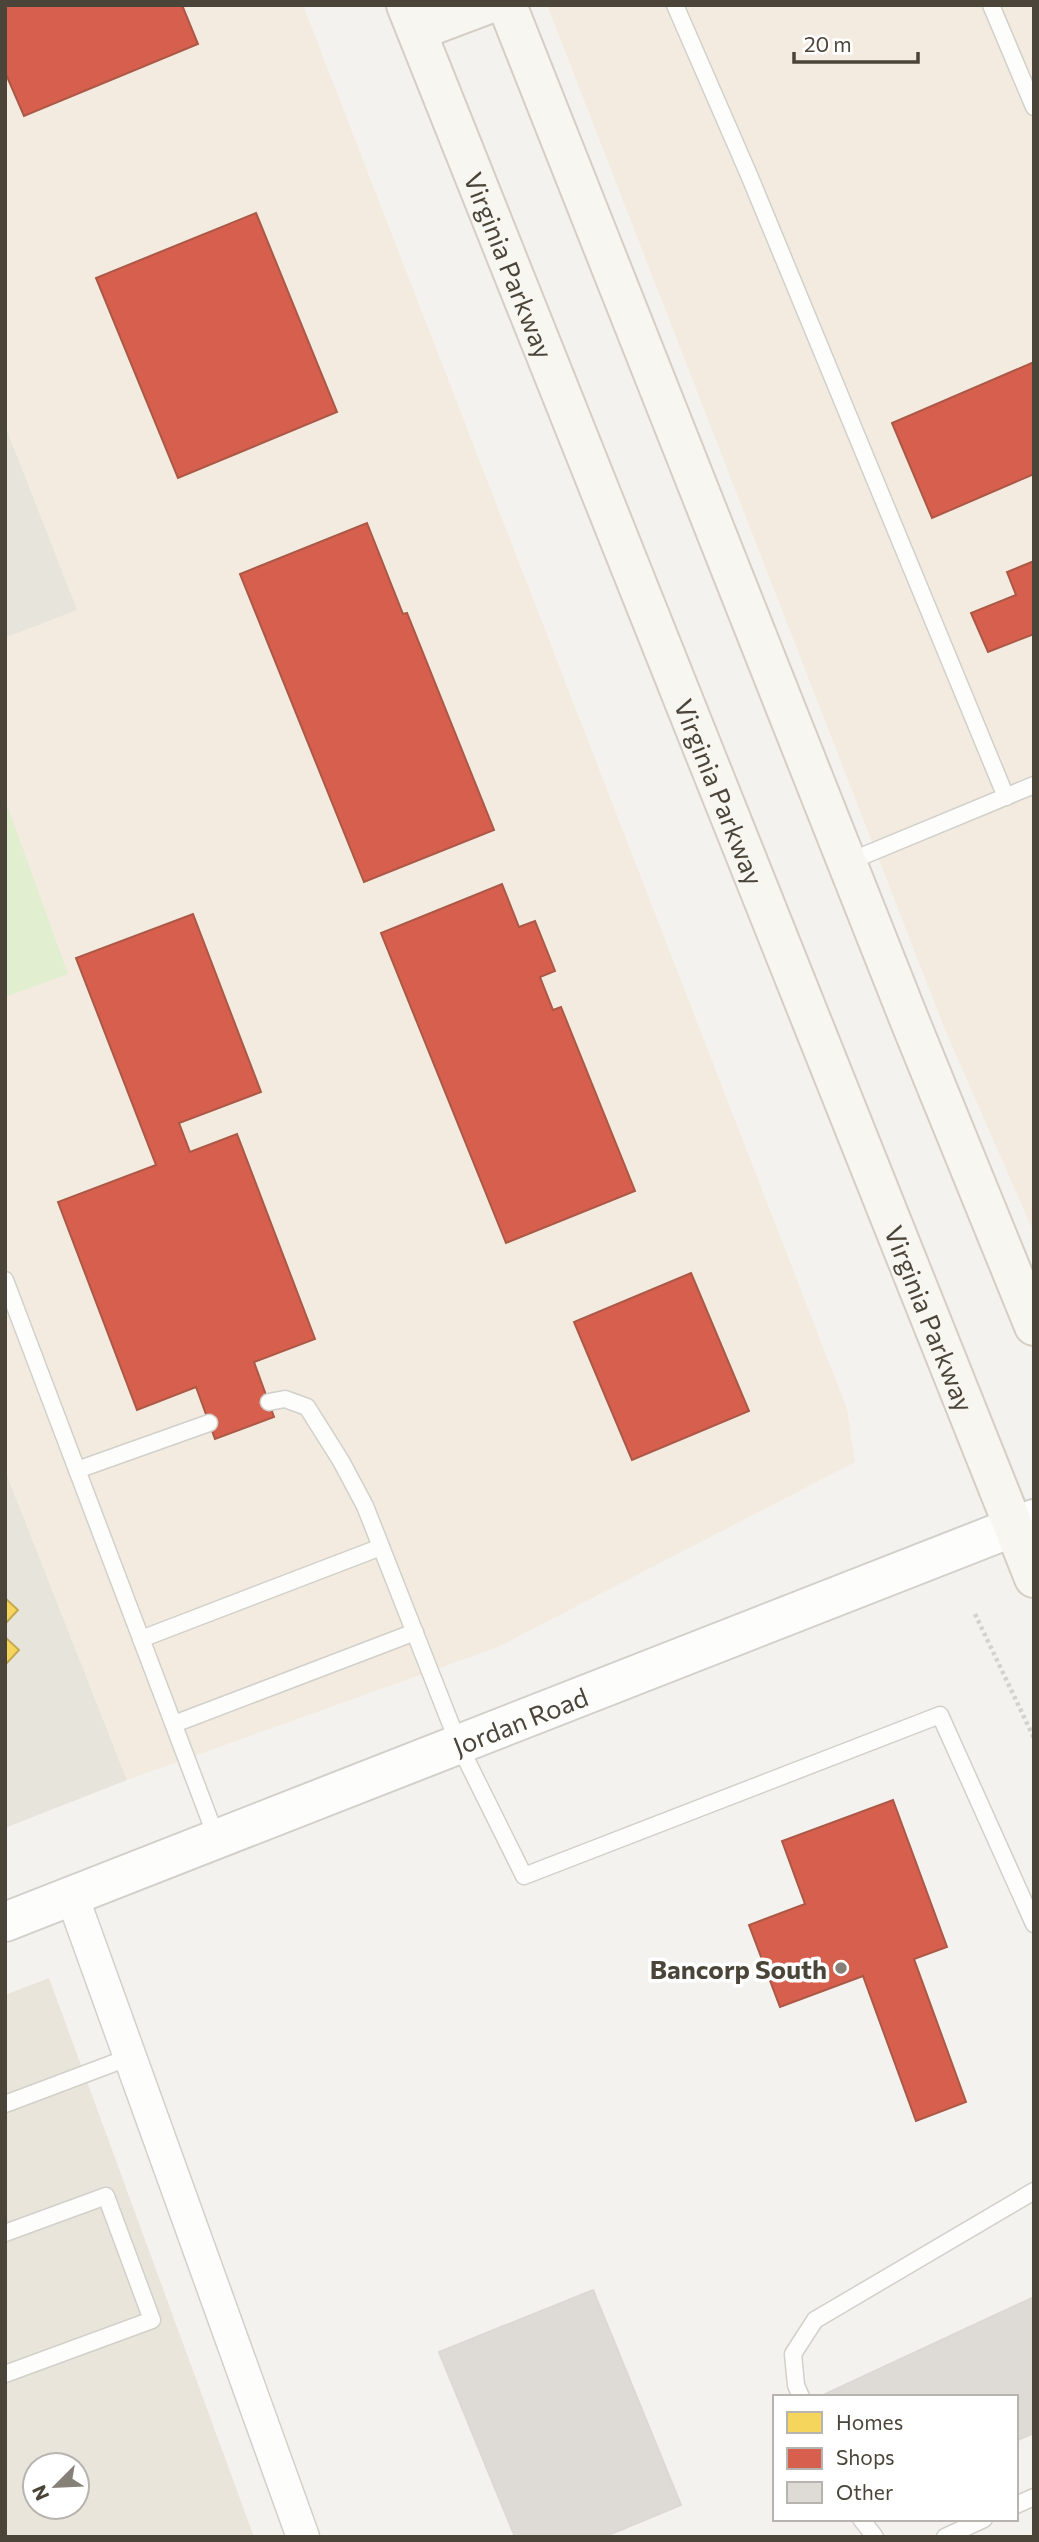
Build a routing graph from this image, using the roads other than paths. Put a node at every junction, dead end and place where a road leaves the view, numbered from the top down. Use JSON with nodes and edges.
{"nodes":[{"id":1,"x":486,"y":5,"type":"edge"},
{"id":2,"x":507,"y":5,"type":"edge"},
{"id":3,"x":676,"y":5,"type":"edge"},
{"id":4,"x":991,"y":5,"type":"edge"},
{"id":5,"x":412,"y":18,"type":"edge"},
{"id":6,"x":1034,"y":107,"type":"edge"},
{"id":7,"x":1034,"y":785,"type":"edge"},
{"id":8,"x":1006,"y":797,"type":"junction"},
{"id":9,"x":848,"y":862,"type":"junction"},
{"id":10,"x":5,"y":1280,"type":"edge"},
{"id":11,"x":1034,"y":1326,"type":"edge"},
{"id":12,"x":269,"y":1402,"type":"dead end"},
{"id":13,"x":209,"y":1423,"type":"dead end"},
{"id":14,"x":77,"y":1470,"type":"junction"},
{"id":15,"x":1023,"y":1523,"type":"edge"},
{"id":16,"x":381,"y":1547,"type":"junction"},
{"id":17,"x":1034,"y":1577,"type":"edge"},
{"id":18,"x":415,"y":1632,"type":"junction"},
{"id":19,"x":141,"y":1639,"type":"junction"},
{"id":20,"x":174,"y":1724,"type":"junction"},
{"id":21,"x":459,"y":1745,"type":"junction"},
{"id":22,"x":217,"y":1839,"type":"junction"},
{"id":23,"x":72,"y":1896,"type":"junction"},
{"id":24,"x":5,"y":1922,"type":"edge"},
{"id":25,"x":1034,"y":1924,"type":"edge"},
{"id":26,"x":130,"y":2057,"type":"junction"},
{"id":27,"x":5,"y":2104,"type":"edge"},
{"id":28,"x":1034,"y":2191,"type":"edge"},
{"id":29,"x":5,"y":2233,"type":"edge"},
{"id":30,"x":5,"y":2374,"type":"edge"},
{"id":31,"x":801,"y":2395,"type":"edge"},
{"id":32,"x":1034,"y":2497,"type":"edge"},
{"id":33,"x":1018,"y":2504,"type":"edge"},
{"id":34,"x":863,"y":2521,"type":"edge"},
{"id":35,"x":980,"y":2521,"type":"edge"},
{"id":36,"x":303,"y":2537,"type":"edge"},
{"id":37,"x":875,"y":2537,"type":"edge"},
{"id":38,"x":945,"y":2537,"type":"edge"}],
"edges":[{"from":1,"to":5,"type":"main road"},
{"from":2,"to":9,"type":"main road"},
{"from":3,"to":8,"type":"lane"},
{"from":4,"to":6,"type":"lane"},
{"from":5,"to":15,"type":"main road","name":"Virginia Parkway"},
{"from":7,"to":8,"type":"lane"},
{"from":8,"to":9,"type":"lane"},
{"from":9,"to":11,"type":"main road"},
{"from":10,"to":14,"type":"lane"},
{"from":12,"to":16,"type":"lane"},
{"from":13,"to":14,"type":"lane"},
{"from":14,"to":19,"type":"lane"},
{"from":15,"to":17,"type":"main road","name":"Virginia Parkway"},
{"from":15,"to":21,"type":"street","name":"Jordan Road"},
{"from":16,"to":18,"type":"lane"},
{"from":16,"to":19,"type":"lane"},
{"from":18,"to":20,"type":"lane"},
{"from":18,"to":21,"type":"lane"},
{"from":19,"to":20,"type":"lane"},
{"from":20,"to":22,"type":"lane"},
{"from":21,"to":22,"type":"street","name":"Jordan Road"},
{"from":21,"to":25,"type":"lane"},
{"from":22,"to":23,"type":"street","name":"Jordan Road"},
{"from":23,"to":24,"type":"street","name":"Jordan Road"},
{"from":23,"to":26,"type":"street"},
{"from":26,"to":27,"type":"lane"},
{"from":26,"to":36,"type":"street"},
{"from":28,"to":31,"type":"lane"},
{"from":29,"to":30,"type":"lane"},
{"from":32,"to":33,"type":"lane"},
{"from":34,"to":37,"type":"lane"},
{"from":35,"to":38,"type":"lane"}]}
